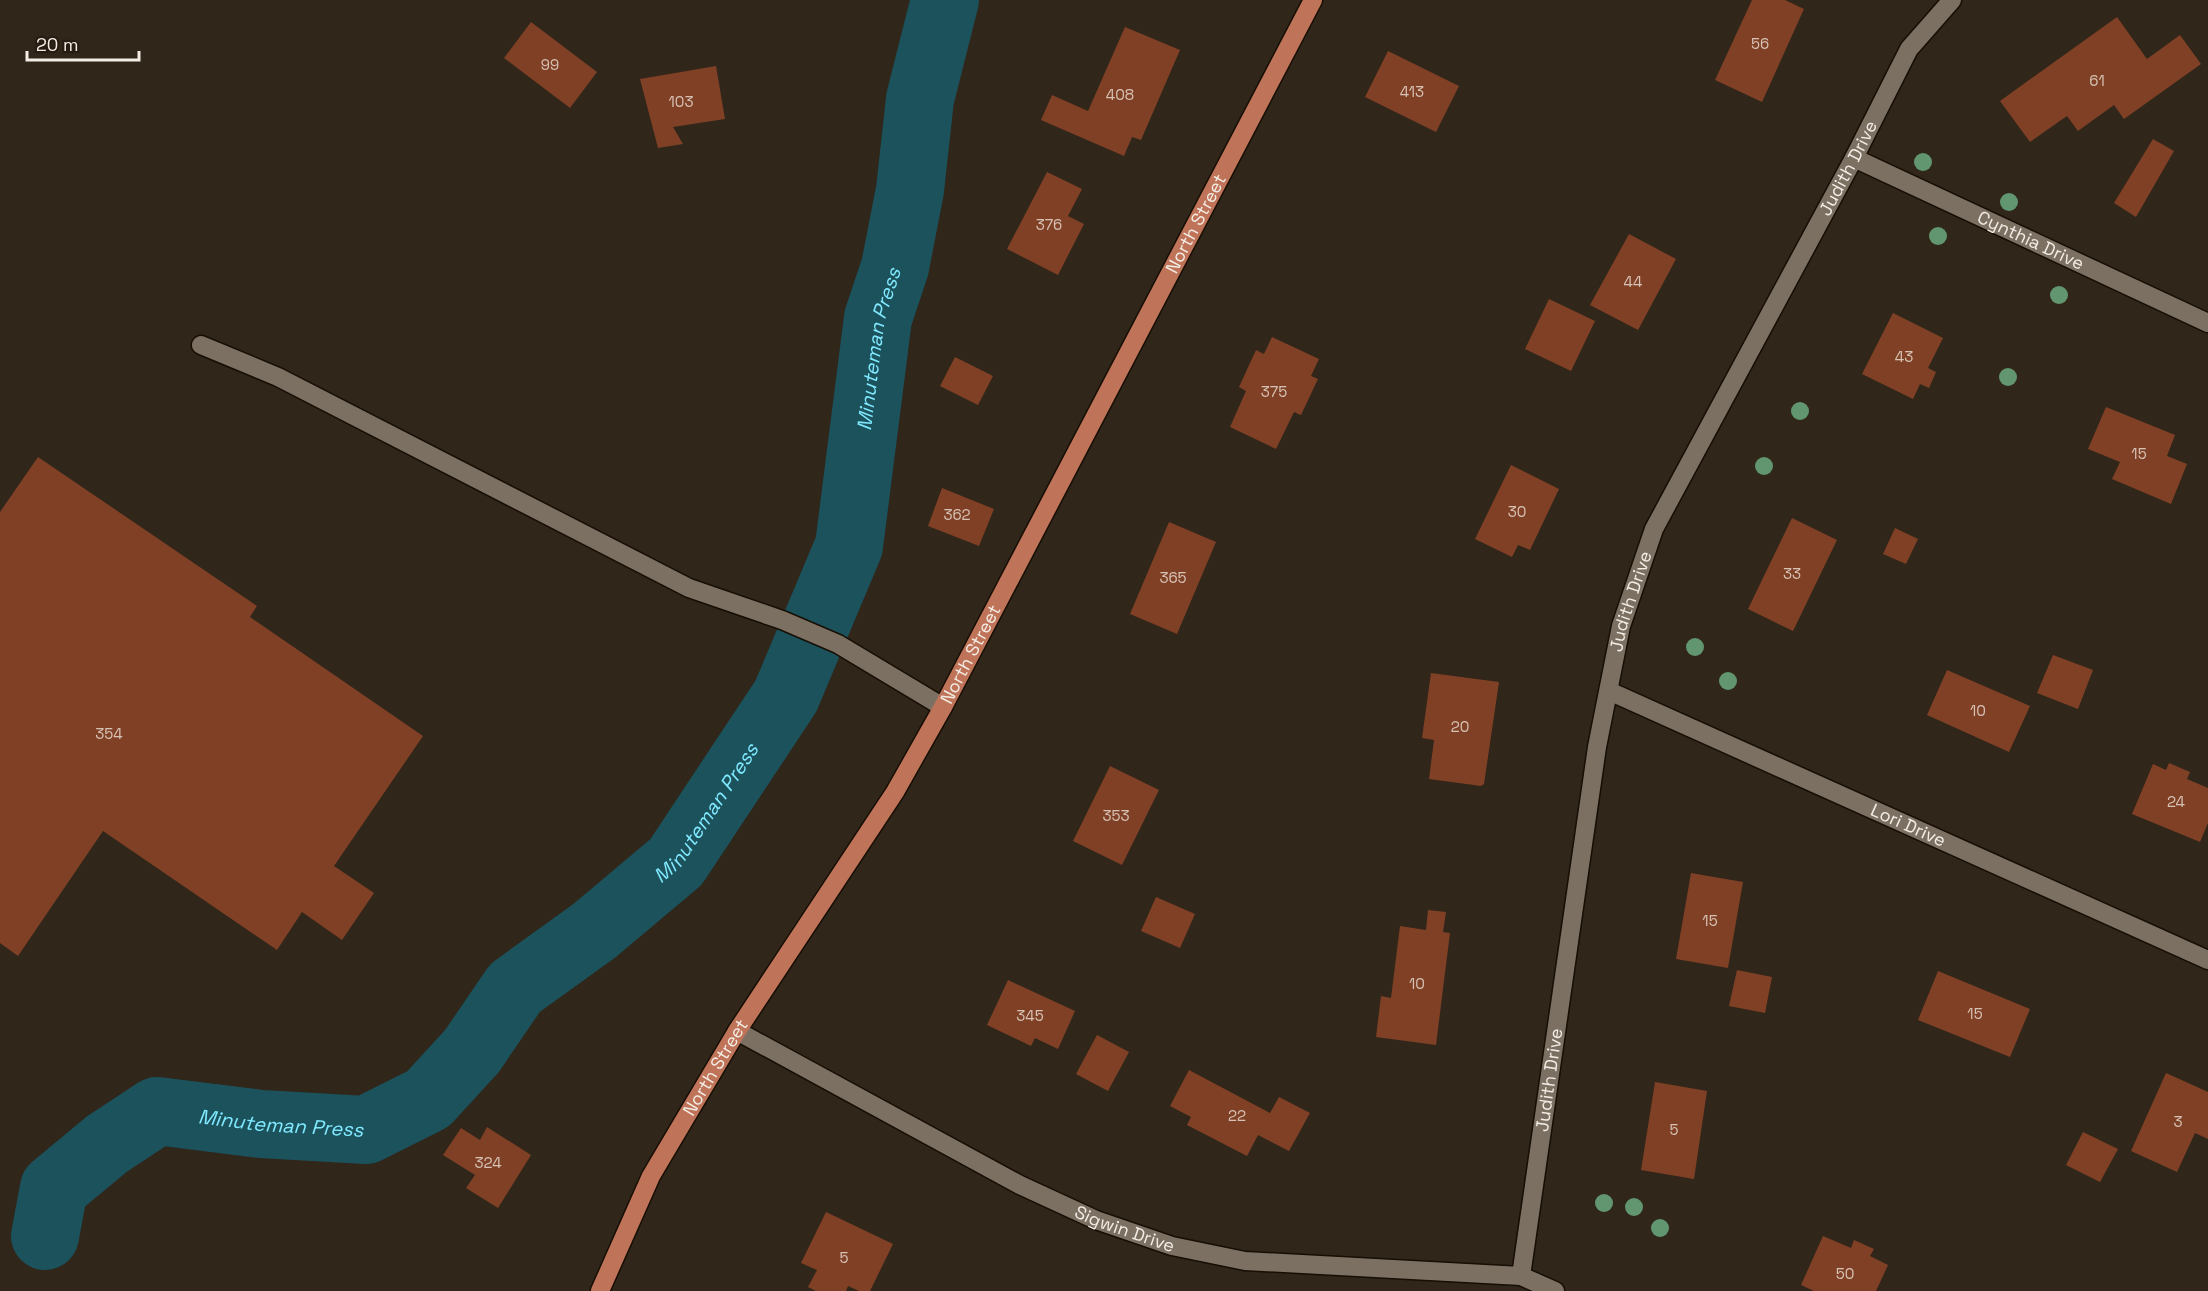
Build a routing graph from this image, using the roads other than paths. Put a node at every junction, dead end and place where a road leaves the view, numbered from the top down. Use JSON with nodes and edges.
{"nodes":[{"id":1,"x":1313,"y":0,"type":"edge"},
{"id":2,"x":1952,"y":0,"type":"edge"},
{"id":3,"x":1854,"y":158,"type":"junction"},
{"id":4,"x":2208,"y":323,"type":"edge"},
{"id":5,"x":201,"y":345,"type":"dead end"},
{"id":6,"x":1609,"y":691,"type":"junction"},
{"id":7,"x":943,"y":707,"type":"junction"},
{"id":8,"x":2208,"y":960,"type":"edge"},
{"id":9,"x":737,"y":1031,"type":"junction"},
{"id":10,"x":1521,"y":1276,"type":"junction"},
{"id":11,"x":600,"y":1291,"type":"edge"},
{"id":12,"x":1555,"y":1291,"type":"edge"}],
"edges":[{"from":1,"to":7,"type":"main road","name":"North Street"},
{"from":2,"to":3,"type":"street","name":"Judith Drive"},
{"from":3,"to":4,"type":"street","name":"Cynthia Drive"},
{"from":3,"to":6,"type":"street","name":"Judith Drive"},
{"from":5,"to":7,"type":"street"},
{"from":6,"to":8,"type":"street","name":"Lori Drive"},
{"from":6,"to":10,"type":"street","name":"Judith Drive"},
{"from":7,"to":9,"type":"main road","name":"North Street"},
{"from":9,"to":10,"type":"street","name":"Sigwin Drive"},
{"from":9,"to":11,"type":"main road","name":"North Street"},
{"from":10,"to":12,"type":"street","name":"Sigwin Drive"}]}
